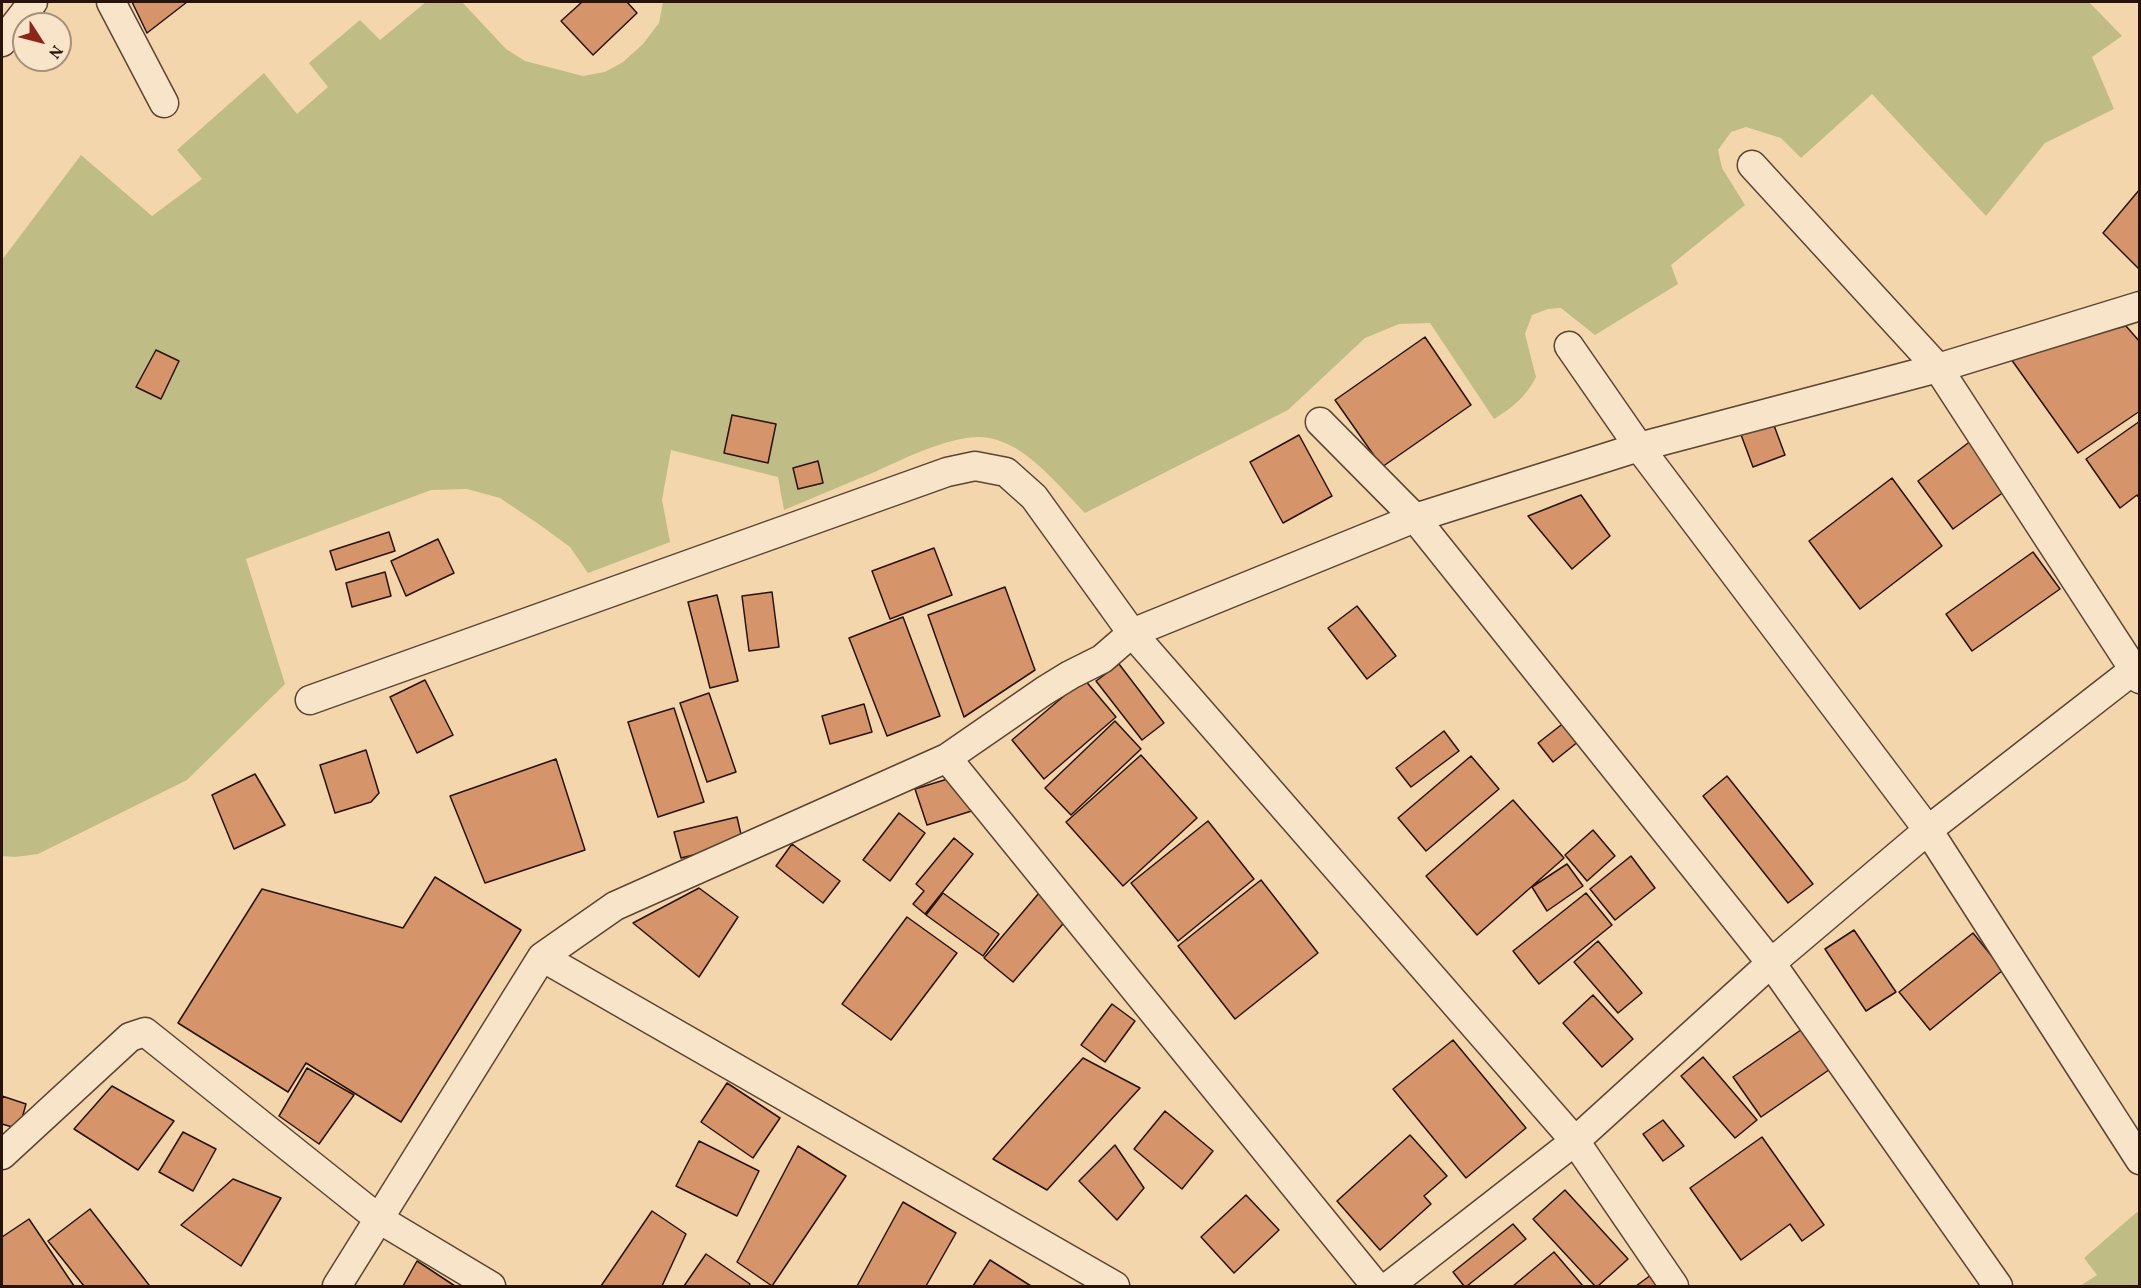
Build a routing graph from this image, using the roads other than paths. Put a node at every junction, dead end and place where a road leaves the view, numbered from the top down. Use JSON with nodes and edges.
{"nodes":[{"id":1,"x":33,"y":2,"type":"edge"},
{"id":2,"x":111,"y":2,"type":"edge"},
{"id":3,"x":2,"y":42,"type":"edge"},
{"id":4,"x":164,"y":103,"type":"dead end"},
{"id":5,"x":1752,"y":165,"type":"dead end"},
{"id":6,"x":2139,"y":306,"type":"edge"},
{"id":7,"x":1569,"y":346,"type":"dead end"},
{"id":8,"x":1938,"y":368,"type":"junction"},
{"id":9,"x":1320,"y":422,"type":"dead end"},
{"id":10,"x":1639,"y":447,"type":"junction"},
{"id":11,"x":1415,"y":518,"type":"junction"},
{"id":12,"x":1132,"y":633,"type":"junction"},
{"id":13,"x":2138,"y":671,"type":"edge"},
{"id":14,"x":310,"y":700,"type":"dead end"},
{"id":15,"x":947,"y":758,"type":"junction"},
{"id":16,"x":1928,"y":830,"type":"junction"},
{"id":17,"x":542,"y":957,"type":"junction"},
{"id":18,"x":1771,"y":963,"type":"junction"},
{"id":19,"x":1575,"y":1141,"type":"junction"},
{"id":20,"x":2,"y":1155,"type":"edge"},
{"id":21,"x":2139,"y":1160,"type":"edge"},
{"id":22,"x":379,"y":1218,"type":"junction"},
{"id":23,"x":337,"y":1287,"type":"edge"},
{"id":24,"x":491,"y":1287,"type":"edge"},
{"id":25,"x":1116,"y":1287,"type":"edge"},
{"id":26,"x":1376,"y":1287,"type":"edge"},
{"id":27,"x":1389,"y":1287,"type":"edge"},
{"id":28,"x":1674,"y":1287,"type":"edge"},
{"id":29,"x":1998,"y":1287,"type":"edge"}],
"edges":[{"from":1,"to":3,"type":"street"},
{"from":2,"to":4,"type":"street"},
{"from":5,"to":8,"type":"street"},
{"from":6,"to":8,"type":"street"},
{"from":7,"to":10,"type":"street"},
{"from":8,"to":10,"type":"street"},
{"from":8,"to":13,"type":"street"},
{"from":9,"to":11,"type":"street"},
{"from":10,"to":11,"type":"street"},
{"from":10,"to":16,"type":"street"},
{"from":11,"to":12,"type":"street"},
{"from":11,"to":18,"type":"street"},
{"from":12,"to":14,"type":"street"},
{"from":12,"to":15,"type":"street"},
{"from":12,"to":19,"type":"street"},
{"from":13,"to":16,"type":"street"},
{"from":15,"to":17,"type":"street"},
{"from":15,"to":26,"type":"street"},
{"from":16,"to":18,"type":"street"},
{"from":16,"to":21,"type":"street"},
{"from":17,"to":22,"type":"street"},
{"from":17,"to":25,"type":"street"},
{"from":18,"to":19,"type":"street"},
{"from":18,"to":29,"type":"street"},
{"from":19,"to":27,"type":"street"},
{"from":19,"to":28,"type":"street"},
{"from":20,"to":22,"type":"street"},
{"from":22,"to":23,"type":"street"},
{"from":22,"to":24,"type":"street"}]}
